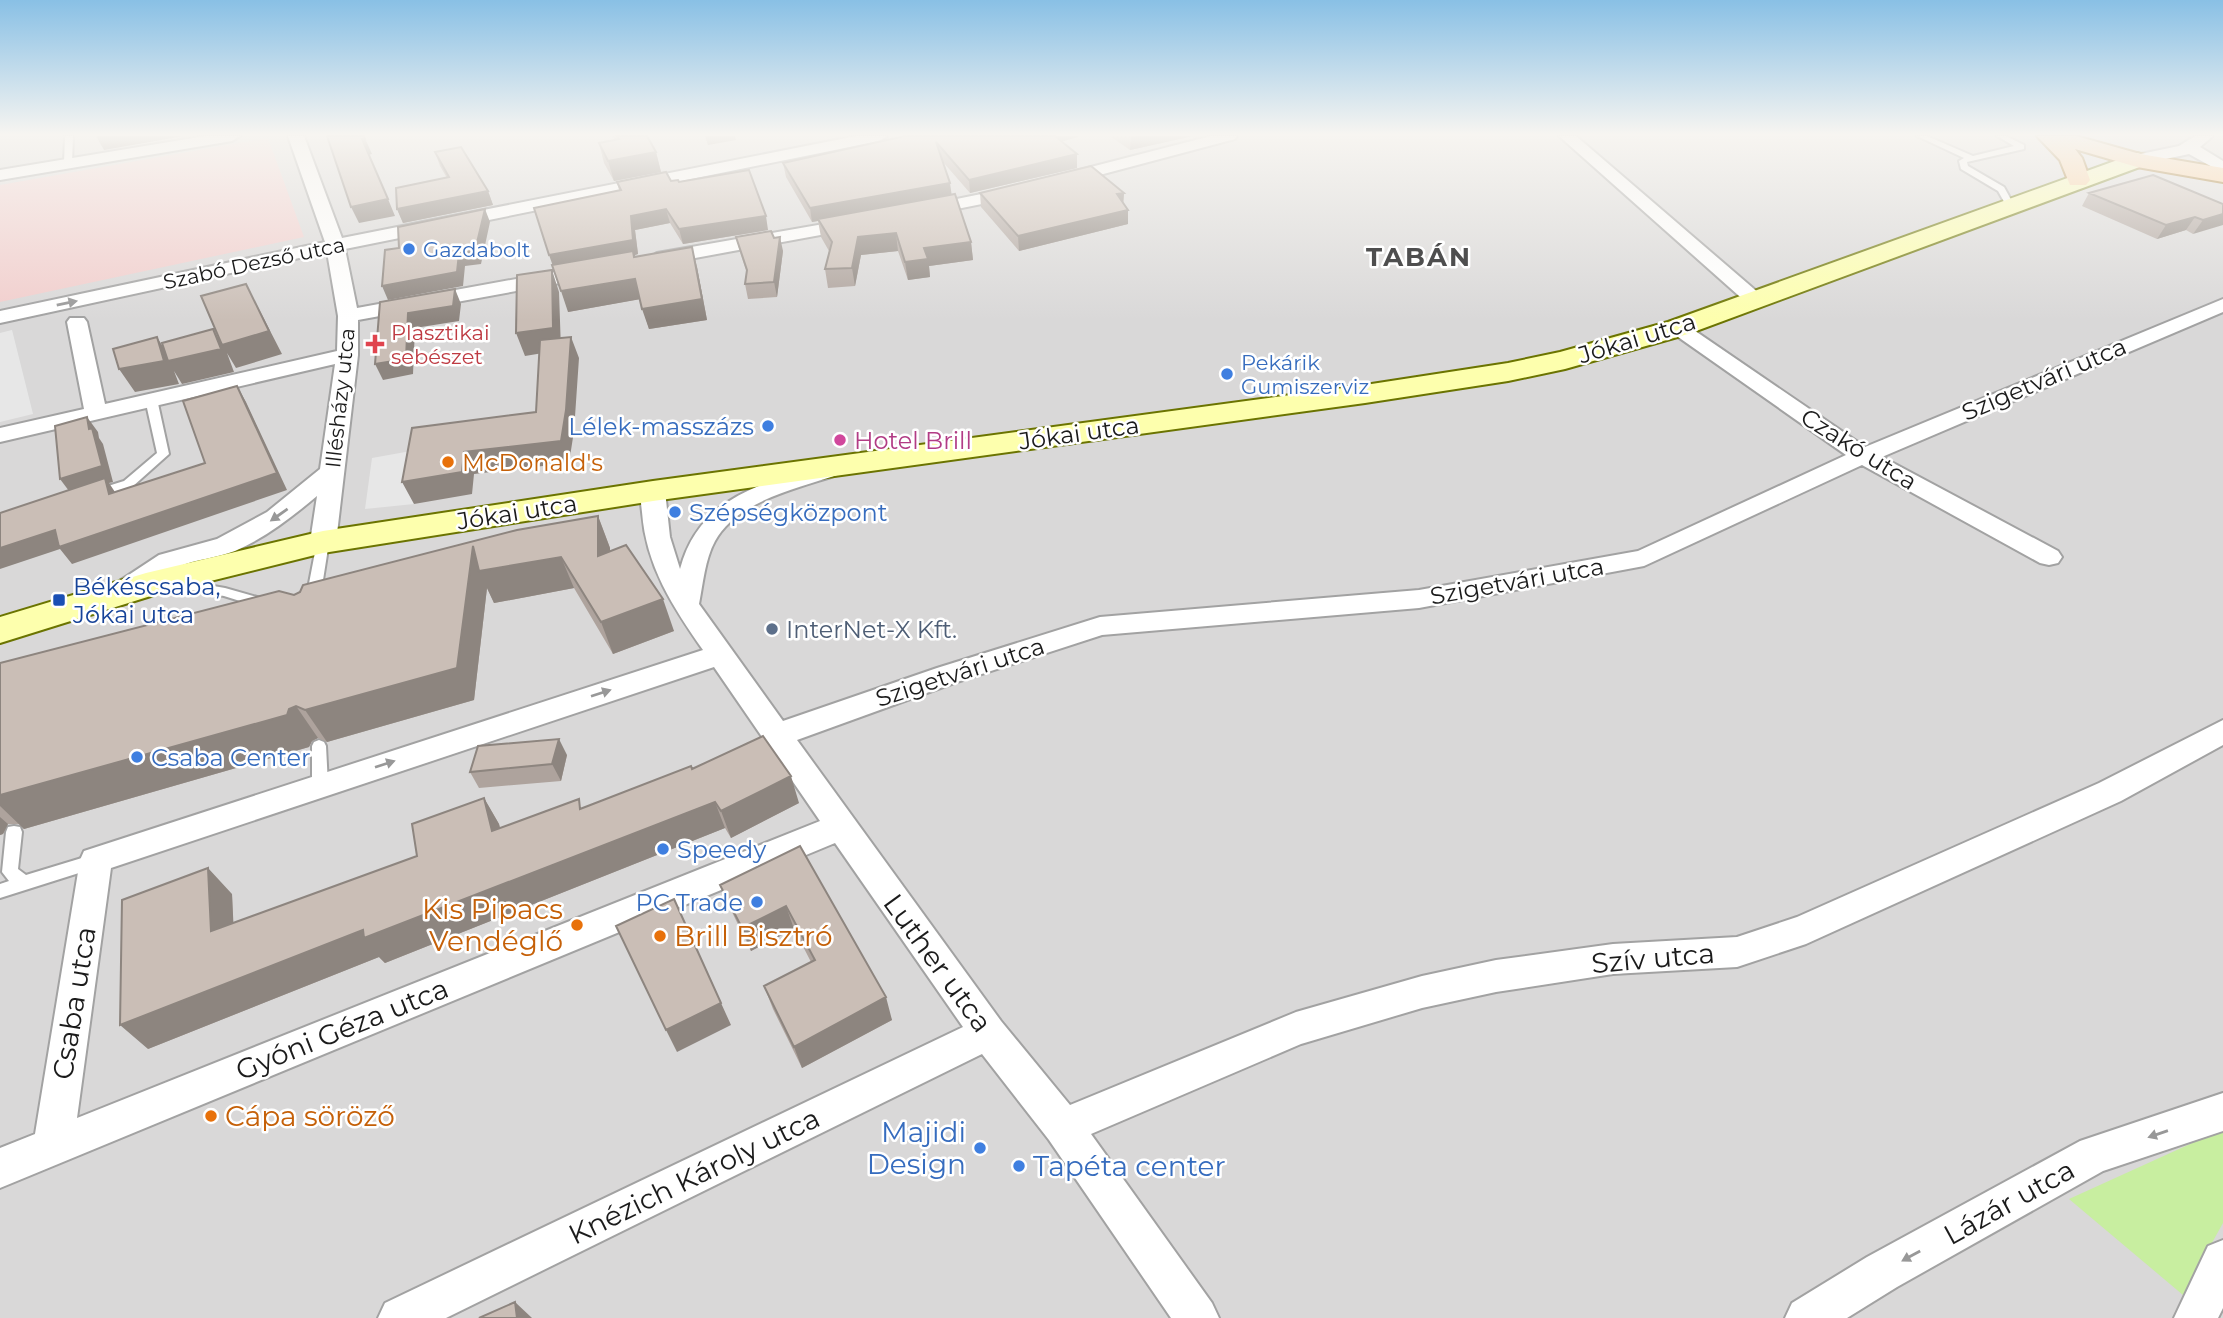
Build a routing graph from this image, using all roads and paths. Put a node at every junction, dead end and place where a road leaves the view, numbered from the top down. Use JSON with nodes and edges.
{"nodes":[{"id":1,"x":318,"y":198,"type":"edge"},
{"id":2,"x":572,"y":198,"type":"edge"},
{"id":3,"x":992,"y":198,"type":"edge"},
{"id":4,"x":1638,"y":198,"type":"edge"},
{"id":5,"x":2006,"y":198,"type":"edge"},
{"id":6,"x":2030,"y":198,"type":"edge"},
{"id":7,"x":2010,"y":205,"type":"junction"},
{"id":8,"x":910,"y":214,"type":"edge"},
{"id":9,"x":870,"y":221,"type":"edge"},
{"id":10,"x":335,"y":245,"type":"junction"},
{"id":11,"x":642,"y":261,"type":"edge"},
{"id":12,"x":616,"y":266,"type":"edge"},
{"id":13,"x":1754,"y":299,"type":"junction"},
{"id":14,"x":2223,"y":305,"type":"edge"},
{"id":15,"x":348,"y":316,"type":"junction"},
{"id":16,"x":0,"y":317,"type":"edge"},
{"id":17,"x":77,"y":322,"type":"dead end"},
{"id":18,"x":1678,"y":328,"type":"junction"},
{"id":19,"x":347,"y":355,"type":"junction"},
{"id":20,"x":151,"y":399,"type":"junction"},
{"id":21,"x":96,"y":412,"type":"junction"},
{"id":22,"x":0,"y":435,"type":"edge"},
{"id":23,"x":1863,"y":456,"type":"junction"},
{"id":24,"x":839,"y":466,"type":"junction"},
{"id":25,"x":332,"y":472,"type":"junction"},
{"id":26,"x":653,"y":491,"type":"junction"},
{"id":27,"x":89,"y":496,"type":"edge"},
{"id":28,"x":323,"y":542,"type":"junction"},
{"id":29,"x":2049,"y":557,"type":"dead end"},
{"id":30,"x":162,"y":581,"type":"junction"},
{"id":31,"x":119,"y":593,"type":"junction"},
{"id":32,"x":685,"y":605,"type":"junction"},
{"id":33,"x":283,"y":609,"type":"edge"},
{"id":34,"x":313,"y":612,"type":"edge"},
{"id":35,"x":0,"y":630,"type":"edge"},
{"id":36,"x":720,"y":655,"type":"junction"},
{"id":37,"x":2223,"y":731,"type":"edge"},
{"id":38,"x":777,"y":735,"type":"junction"},
{"id":39,"x":319,"y":746,"type":"dead end"},
{"id":40,"x":320,"y":785,"type":"junction"},
{"id":41,"x":841,"y":827,"type":"junction"},
{"id":42,"x":14,"y":832,"type":"dead end"},
{"id":43,"x":96,"y":860,"type":"junction"},
{"id":44,"x":24,"y":883,"type":"junction"},
{"id":45,"x":0,"y":891,"type":"edge"},
{"id":46,"x":988,"y":1033,"type":"junction"},
{"id":47,"x":2223,"y":1112,"type":"edge"},
{"id":48,"x":1063,"y":1127,"type":"junction"},
{"id":49,"x":53,"y":1146,"type":"junction"},
{"id":50,"x":0,"y":1168,"type":"edge"},
{"id":51,"x":2223,"y":1261,"type":"edge"},
{"id":52,"x":400,"y":1318,"type":"edge"},
{"id":53,"x":1197,"y":1318,"type":"edge"},
{"id":54,"x":1807,"y":1318,"type":"edge"},
{"id":55,"x":2196,"y":1318,"type":"edge"}],
"edges":[{"from":1,"to":10,"type":"street","name":"Illésházy utca"},
{"from":2,"to":10,"type":"street","name":"Szabó Dezső utca"},
{"from":3,"to":8,"type":"street"},
{"from":4,"to":13,"type":"street"},
{"from":5,"to":7,"type":"lane"},
{"from":6,"to":7,"type":"main road","name":"Jókai utca"},
{"from":7,"to":13,"type":"main road","name":"Jókai utca"},
{"from":9,"to":11,"type":"street"},
{"from":10,"to":15,"type":"street","name":"Illésházy utca"},
{"from":16,"to":10,"type":"street","name":"Szabó Dezső utca","one_way":true},
{"from":12,"to":15,"type":"street"},
{"from":13,"to":18,"type":"main road","name":"Jókai utca"},
{"from":14,"to":23,"type":"street","name":"Szigetvári utca"},
{"from":15,"to":19,"type":"street","name":"Illésházy utca"},
{"from":17,"to":21,"type":"street"},
{"from":18,"to":23,"type":"street","name":"Czakó utca"},
{"from":18,"to":24,"type":"main road","name":"Jókai utca"},
{"from":19,"to":20,"type":"street"},
{"from":19,"to":25,"type":"street","name":"Illésházy utca"},
{"from":20,"to":21,"type":"street"},
{"from":20,"to":27,"type":"lane"},
{"from":21,"to":22,"type":"street"},
{"from":23,"to":29,"type":"street","name":"Czakó utca"},
{"from":23,"to":38,"type":"street","name":"Szigetvári utca"},
{"from":24,"to":26,"type":"main road","name":"Jókai utca"},
{"from":24,"to":32,"type":"street"},
{"from":25,"to":28,"type":"street","name":"Illésházy utca"},
{"from":25,"to":31,"type":"street","one_way":true},
{"from":26,"to":28,"type":"main road","name":"Jókai utca"},
{"from":26,"to":32,"type":"street","name":"Luther utca"},
{"from":28,"to":30,"type":"main road","name":"Jókai utca"},
{"from":28,"to":34,"type":"lane"},
{"from":30,"to":31,"type":"main road","name":"Jókai utca"},
{"from":30,"to":33,"type":"lane"},
{"from":31,"to":35,"type":"main road","name":"Jókai utca"},
{"from":32,"to":36,"type":"street","name":"Luther utca"},
{"from":36,"to":38,"type":"street","name":"Luther utca"},
{"from":40,"to":36,"type":"street","one_way":true},
{"from":37,"to":48,"type":"street","name":"Szív utca"},
{"from":38,"to":41,"type":"street","name":"Luther utca"},
{"from":39,"to":40,"type":"lane"},
{"from":40,"to":43,"type":"street"},
{"from":41,"to":46,"type":"street","name":"Luther utca"},
{"from":41,"to":49,"type":"street","name":"Gyóni Géza utca"},
{"from":42,"to":44,"type":"lane"},
{"from":43,"to":44,"type":"lane"},
{"from":43,"to":49,"type":"street","name":"Csaba utca"},
{"from":44,"to":45,"type":"lane"},
{"from":46,"to":48,"type":"street","name":"Luther utca"},
{"from":46,"to":52,"type":"street","name":"Knézich Károly utca"},
{"from":47,"to":54,"type":"street","name":"Lázár utca","one_way":true},
{"from":48,"to":53,"type":"street","name":"Luther utca"},
{"from":49,"to":50,"type":"street","name":"Gyóni Géza utca"},
{"from":51,"to":55,"type":"street"}]}
